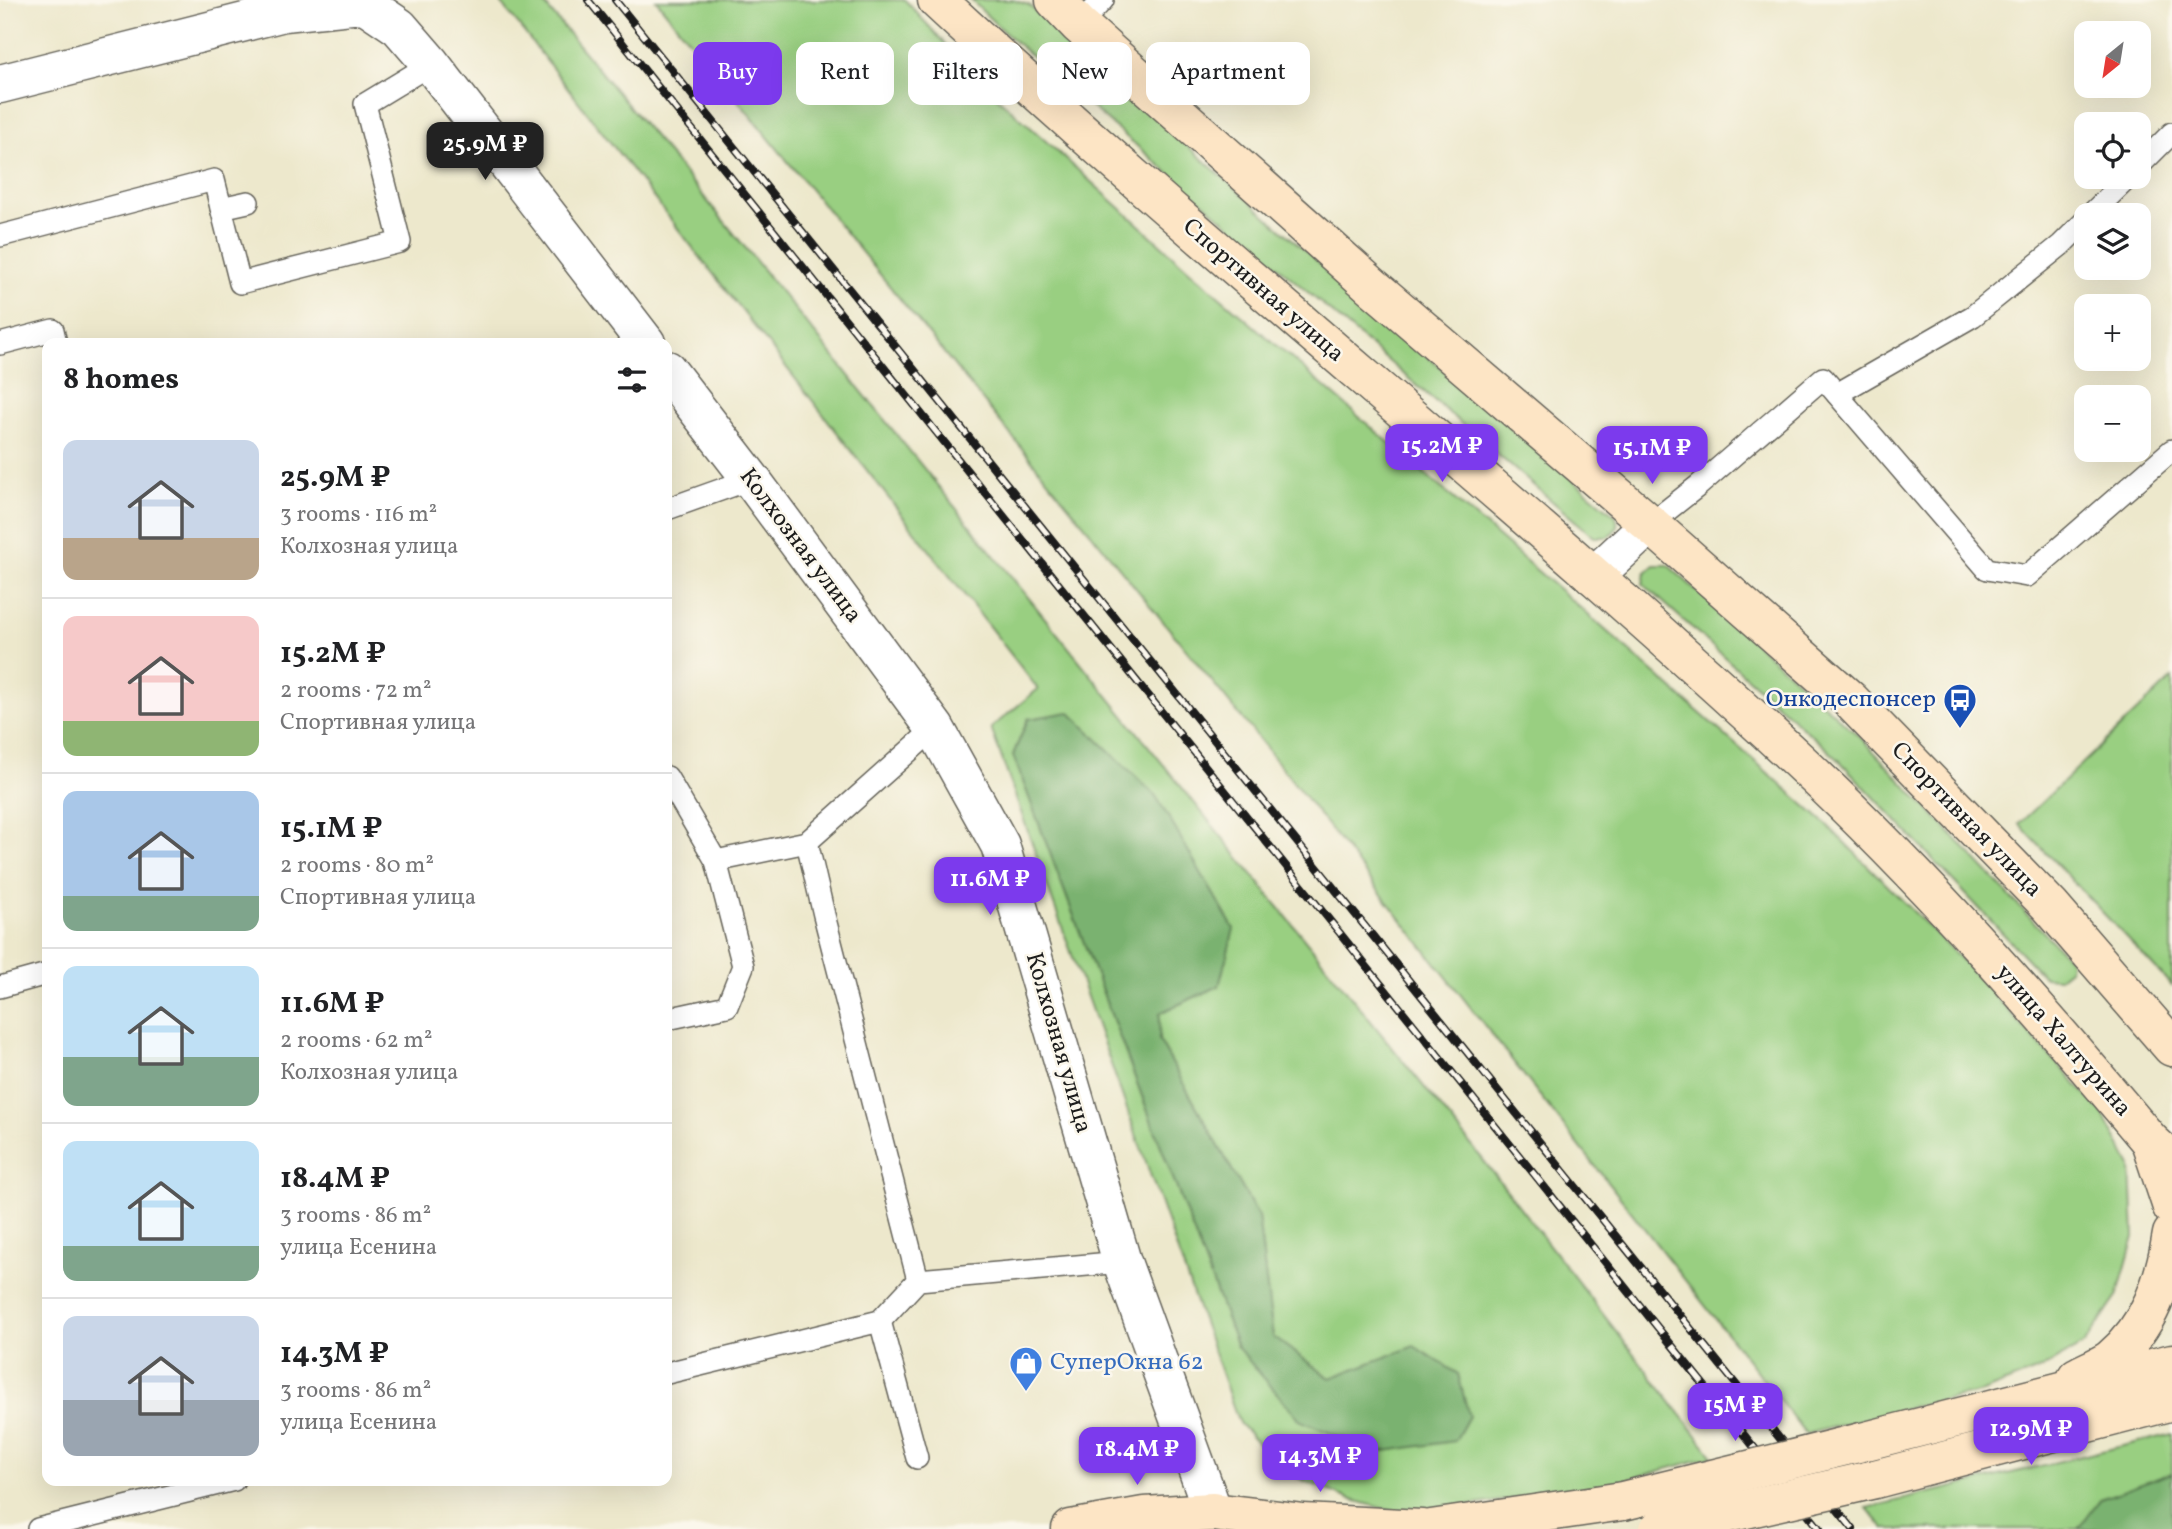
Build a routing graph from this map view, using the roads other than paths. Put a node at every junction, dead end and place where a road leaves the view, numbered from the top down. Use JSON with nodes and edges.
{"nodes":[{"id":1,"x":937,"y":0,"type":"edge"},
{"id":2,"x":360,"y":2,"type":"edge"},
{"id":3,"x":1079,"y":8,"type":"edge"},
{"id":4,"x":431,"y":64,"type":"junction"},
{"id":5,"x":0,"y":84,"type":"edge"},
{"id":6,"x":2172,"y":133,"type":"edge"},
{"id":7,"x":2151,"y":154,"type":"edge"},
{"id":8,"x":2117,"y":189,"type":"edge"},
{"id":9,"x":248,"y":202,"type":"dead end"},
{"id":10,"x":2102,"y":203,"type":"edge"},
{"id":11,"x":221,"y":208,"type":"junction"},
{"id":12,"x":2074,"y":232,"type":"edge"},
{"id":13,"x":0,"y":236,"type":"edge"},
{"id":14,"x":54,"y":338,"type":"edge"},
{"id":15,"x":642,"y":338,"type":"edge"},
{"id":16,"x":0,"y":344,"type":"edge"},
{"id":17,"x":672,"y":376,"type":"edge"},
{"id":18,"x":1837,"y":394,"type":"junction"},
{"id":19,"x":2172,"y":450,"type":"edge"},
{"id":20,"x":751,"y":479,"type":"junction"},
{"id":21,"x":672,"y":507,"type":"edge"},
{"id":22,"x":1650,"y":524,"type":"junction"},
{"id":23,"x":1594,"y":576,"type":"junction"},
{"id":24,"x":935,"y":729,"type":"junction"},
{"id":25,"x":672,"y":786,"type":"edge"},
{"id":26,"x":807,"y":842,"type":"junction"},
{"id":27,"x":716,"y":861,"type":"junction"},
{"id":28,"x":1975,"y":941,"type":"joint"},
{"id":29,"x":42,"y":975,"type":"edge"},
{"id":30,"x":0,"y":988,"type":"edge"},
{"id":31,"x":672,"y":1018,"type":"edge"},
{"id":32,"x":2172,"y":1047,"type":"edge"},
{"id":33,"x":2161,"y":1151,"type":"edge"},
{"id":34,"x":2172,"y":1207,"type":"edge"},
{"id":35,"x":2172,"y":1234,"type":"edge"},
{"id":36,"x":1122,"y":1262,"type":"junction"},
{"id":37,"x":918,"y":1280,"type":"junction"},
{"id":38,"x":880,"y":1321,"type":"junction"},
{"id":39,"x":2172,"y":1363,"type":"edge"},
{"id":40,"x":672,"y":1372,"type":"edge"},
{"id":41,"x":2048,"y":1393,"type":"junction"},
{"id":42,"x":2172,"y":1401,"type":"edge"},
{"id":43,"x":917,"y":1458,"type":"dead end"},
{"id":44,"x":210,"y":1486,"type":"edge"},
{"id":45,"x":1213,"y":1512,"type":"junction"},
{"id":46,"x":1097,"y":1526,"type":"edge"},
{"id":47,"x":38,"y":1529,"type":"edge"},
{"id":48,"x":1422,"y":1529,"type":"edge"},
{"id":49,"x":1431,"y":1529,"type":"edge"},
{"id":50,"x":1659,"y":1529,"type":"edge"}],
"edges":[{"from":1,"to":23,"type":"main road","name":"Спортивная улица"},
{"from":2,"to":4,"type":"street"},
{"from":2,"to":5,"type":"street"},
{"from":3,"to":22,"type":"main road","name":"Спортивная улица"},
{"from":4,"to":11,"type":"lane"},
{"from":4,"to":15,"type":"street"},
{"from":6,"to":7,"type":"lane"},
{"from":8,"to":10,"type":"lane"},
{"from":9,"to":11,"type":"lane"},
{"from":11,"to":13,"type":"lane"},
{"from":12,"to":18,"type":"lane"},
{"from":14,"to":16,"type":"lane"},
{"from":17,"to":20,"type":"street","name":"Колхозная улица"},
{"from":18,"to":19,"type":"lane"},
{"from":18,"to":22,"type":"lane"},
{"from":20,"to":21,"type":"lane"},
{"from":20,"to":24,"type":"street","name":"Колхозная улица"},
{"from":22,"to":23,"type":"street"},
{"from":22,"to":32,"type":"main road","name":"Спортивная улица"},
{"from":23,"to":28,"type":"main road","name":"Спортивная улица"},
{"from":24,"to":26,"type":"lane"},
{"from":24,"to":36,"type":"street","name":"Колхозная улица"},
{"from":25,"to":27,"type":"lane"},
{"from":26,"to":27,"type":"lane"},
{"from":26,"to":37,"type":"lane"},
{"from":27,"to":31,"type":"lane"},
{"from":28,"to":33,"type":"main road","name":"улица Халтурина"},
{"from":29,"to":30,"type":"lane"},
{"from":33,"to":34,"type":"main road"},
{"from":35,"to":41,"type":"main road"},
{"from":36,"to":37,"type":"lane"},
{"from":36,"to":45,"type":"street","name":"Колхозная улица"},
{"from":37,"to":38,"type":"lane"},
{"from":38,"to":40,"type":"lane"},
{"from":38,"to":43,"type":"lane"},
{"from":39,"to":41,"type":"main road"},
{"from":41,"to":49,"type":"main road","bridge":true},
{"from":42,"to":50,"type":"main road","bridge":true},
{"from":44,"to":47,"type":"lane"},
{"from":45,"to":46,"type":"main road"},
{"from":45,"to":48,"type":"main road"}]}
